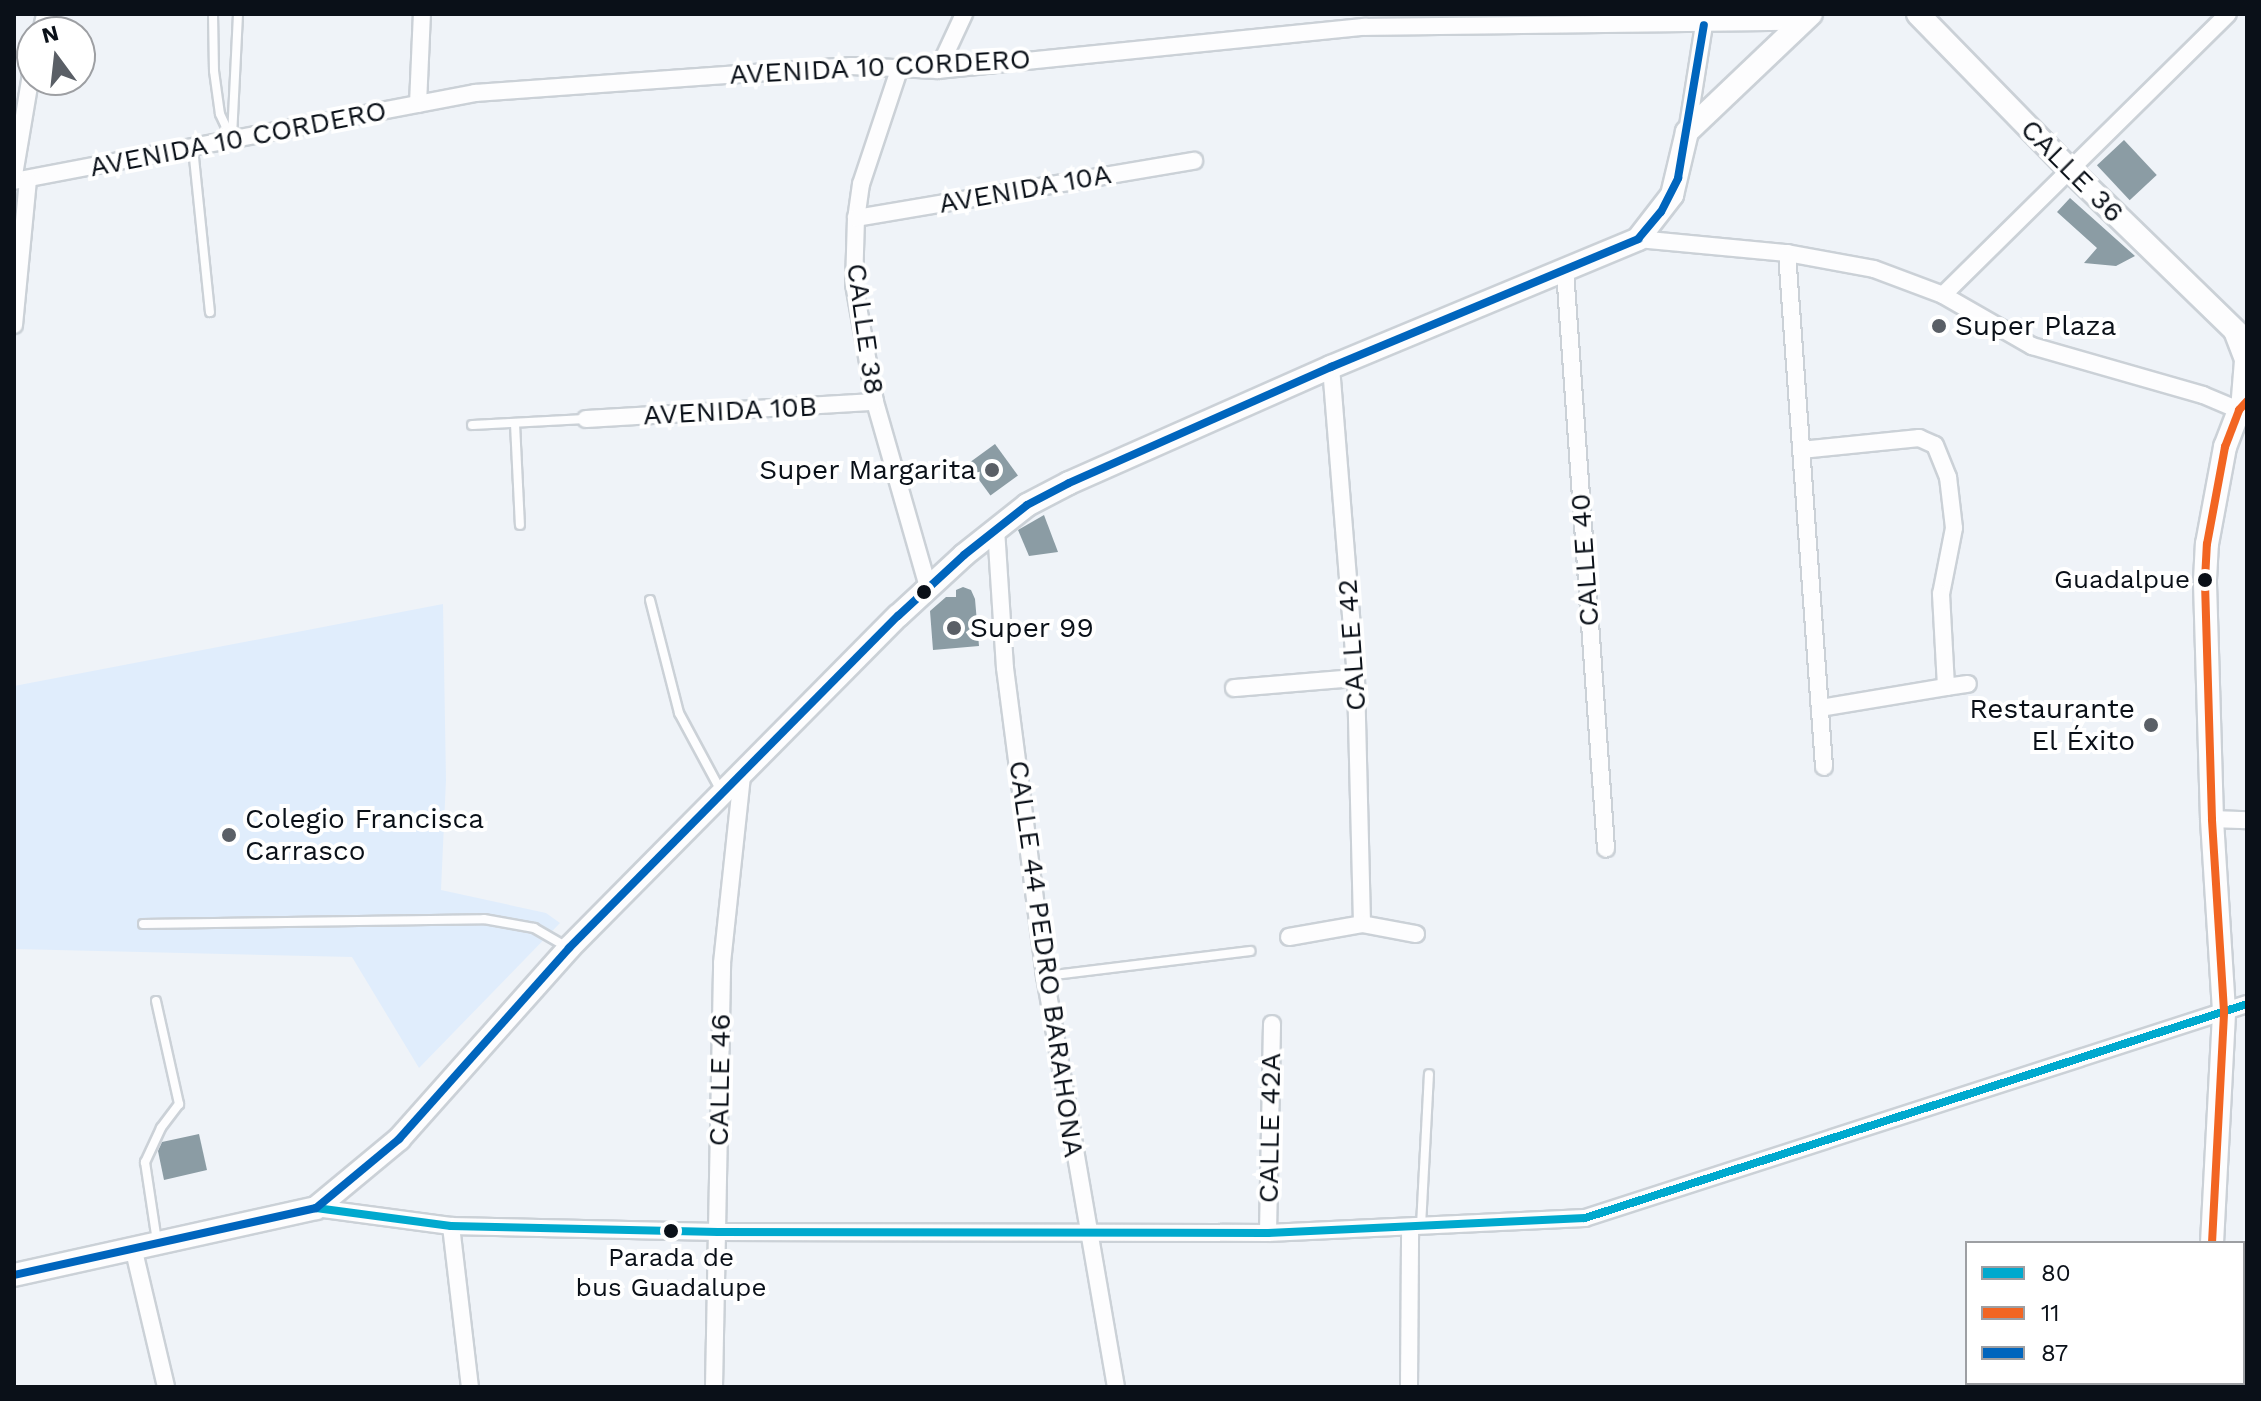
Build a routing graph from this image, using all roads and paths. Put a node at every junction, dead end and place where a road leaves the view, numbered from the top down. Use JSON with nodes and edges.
{"nodes":[{"id":1,"x":213,"y":14,"type":"edge"},
{"id":2,"x":238,"y":14,"type":"edge"},
{"id":3,"x":422,"y":14,"type":"edge"},
{"id":4,"x":964,"y":14,"type":"edge"},
{"id":5,"x":1918,"y":14,"type":"edge"},
{"id":6,"x":2228,"y":14,"type":"edge"},
{"id":7,"x":1806,"y":18,"type":"edge"},
{"id":8,"x":1527,"y":19,"type":"edge"},
{"id":9,"x":1704,"y":25,"type":"junction"},
{"id":10,"x":899,"y":70,"type":"junction"},
{"id":11,"x":938,"y":70,"type":"junction"},
{"id":12,"x":29,"y":96,"type":"edge"},
{"id":13,"x":418,"y":104,"type":"junction"},
{"id":14,"x":1687,"y":132,"type":"junction"},
{"id":15,"x":232,"y":141,"type":"junction"},
{"id":16,"x":193,"y":148,"type":"junction"},
{"id":17,"x":1194,"y":161,"type":"dead end"},
{"id":18,"x":2069,"y":169,"type":"junction"},
{"id":19,"x":19,"y":179,"type":"edge"},
{"id":20,"x":856,"y":218,"type":"junction"},
{"id":21,"x":1638,"y":239,"type":"junction"},
{"id":22,"x":1787,"y":253,"type":"junction"},
{"id":23,"x":1565,"y":271,"type":"junction"},
{"id":24,"x":1943,"y":295,"type":"junction"},
{"id":25,"x":210,"y":312,"type":"dead end"},
{"id":26,"x":14,"y":325,"type":"edge"},
{"id":27,"x":2230,"y":325,"type":"junction"},
{"id":28,"x":2247,"y":342,"type":"edge"},
{"id":29,"x":1331,"y":367,"type":"junction"},
{"id":30,"x":875,"y":402,"type":"junction"},
{"id":31,"x":2243,"y":405,"type":"edge"},
{"id":32,"x":586,"y":419,"type":"joint"},
{"id":33,"x":515,"y":424,"type":"junction"},
{"id":34,"x":472,"y":425,"type":"dead end"},
{"id":35,"x":1801,"y":450,"type":"junction"},
{"id":36,"x":520,"y":525,"type":"dead end"},
{"id":37,"x":996,"y":529,"type":"junction"},
{"id":38,"x":928,"y":587,"type":"junction"},
{"id":39,"x":650,"y":600,"type":"dead end"},
{"id":40,"x":1356,"y":678,"type":"junction"},
{"id":41,"x":1968,"y":684,"type":"dead end"},
{"id":42,"x":1946,"y":687,"type":"junction"},
{"id":43,"x":1234,"y":688,"type":"dead end"},
{"id":44,"x":1820,"y":708,"type":"junction"},
{"id":45,"x":1824,"y":767,"type":"dead end"},
{"id":46,"x":742,"y":775,"type":"junction"},
{"id":47,"x":723,"y":796,"type":"junction"},
{"id":48,"x":2212,"y":819,"type":"junction"},
{"id":49,"x":2247,"y":820,"type":"edge"},
{"id":50,"x":1606,"y":849,"type":"dead end"},
{"id":51,"x":143,"y":924,"type":"dead end"},
{"id":52,"x":1362,"y":924,"type":"junction"},
{"id":53,"x":1416,"y":934,"type":"dead end"},
{"id":54,"x":1289,"y":937,"type":"dead end"},
{"id":55,"x":569,"y":948,"type":"junction"},
{"id":56,"x":1250,"y":951,"type":"dead end"},
{"id":57,"x":1045,"y":976,"type":"junction"},
{"id":58,"x":156,"y":1001,"type":"dead end"},
{"id":59,"x":2247,"y":1004,"type":"edge"},
{"id":60,"x":2224,"y":1011,"type":"junction"},
{"id":61,"x":1272,"y":1024,"type":"dead end"},
{"id":62,"x":1429,"y":1074,"type":"dead end"},
{"id":63,"x":316,"y":1208,"type":"junction"},
{"id":64,"x":451,"y":1226,"type":"junction"},
{"id":65,"x":1415,"y":1227,"type":"junction"},
{"id":66,"x":718,"y":1232,"type":"junction"},
{"id":67,"x":1087,"y":1233,"type":"junction"},
{"id":68,"x":1268,"y":1233,"type":"junction"},
{"id":69,"x":2212,"y":1241,"type":"edge"},
{"id":70,"x":157,"y":1242,"type":"junction"},
{"id":71,"x":133,"y":1247,"type":"junction"},
{"id":72,"x":14,"y":1275,"type":"edge"},
{"id":73,"x":166,"y":1387,"type":"edge"},
{"id":74,"x":470,"y":1387,"type":"edge"},
{"id":75,"x":714,"y":1387,"type":"edge"},
{"id":76,"x":1116,"y":1387,"type":"edge"},
{"id":77,"x":1409,"y":1387,"type":"edge"}],
"edges":[{"from":1,"to":15,"type":"lane"},
{"from":2,"to":15,"type":"lane"},
{"from":3,"to":13,"type":"street"},
{"from":4,"to":11,"type":"street"},
{"from":5,"to":18,"type":"street","name":"CALLE 36"},
{"from":6,"to":18,"type":"street"},
{"from":7,"to":9,"type":"street","name":"AVENIDA 10 CORDERO"},
{"from":7,"to":14,"type":"street"},
{"from":8,"to":9,"type":"street","name":"AVENIDA 10 CORDERO"},
{"from":8,"to":11,"type":"street","name":"AVENIDA 10 CORDERO"},
{"from":9,"to":14,"type":"street"},
{"from":10,"to":11,"type":"street","name":"AVENIDA 10 CORDERO"},
{"from":10,"to":13,"type":"street","name":"AVENIDA 10 CORDERO"},
{"from":10,"to":20,"type":"street","name":"CALLE 38"},
{"from":12,"to":19,"type":"street"},
{"from":13,"to":15,"type":"street","name":"AVENIDA 10 CORDERO"},
{"from":14,"to":21,"type":"street"},
{"from":15,"to":16,"type":"street","name":"AVENIDA 10 CORDERO"},
{"from":16,"to":19,"type":"street","name":"AVENIDA 10 CORDERO"},
{"from":16,"to":25,"type":"lane"},
{"from":17,"to":20,"type":"street","name":"AVENIDA 10A"},
{"from":18,"to":24,"type":"street"},
{"from":18,"to":27,"type":"street","name":"CALLE 36"},
{"from":19,"to":26,"type":"street"},
{"from":20,"to":30,"type":"street","name":"CALLE 38"},
{"from":21,"to":22,"type":"street"},
{"from":21,"to":23,"type":"street"},
{"from":22,"to":24,"type":"street"},
{"from":22,"to":35,"type":"street"},
{"from":23,"to":29,"type":"street"},
{"from":23,"to":50,"type":"street","name":"CALLE 40"},
{"from":24,"to":31,"type":"street"},
{"from":27,"to":28,"type":"street","name":"CALLE 36"},
{"from":27,"to":31,"type":"street","name":"CALLE 36"},
{"from":29,"to":37,"type":"street"},
{"from":29,"to":40,"type":"street","name":"CALLE 42"},
{"from":30,"to":32,"type":"street","name":"AVENIDA 10B"},
{"from":30,"to":38,"type":"street","name":"CALLE 38"},
{"from":31,"to":48,"type":"street"},
{"from":32,"to":33,"type":"lane"},
{"from":33,"to":34,"type":"lane"},
{"from":33,"to":36,"type":"lane"},
{"from":35,"to":42,"type":"street"},
{"from":35,"to":44,"type":"street"},
{"from":37,"to":38,"type":"street"},
{"from":37,"to":57,"type":"street","name":"CALLE 44 PEDRO BARAHONA"},
{"from":38,"to":46,"type":"street"},
{"from":39,"to":47,"type":"lane"},
{"from":40,"to":43,"type":"street"},
{"from":40,"to":52,"type":"street","name":"CALLE 42"},
{"from":41,"to":42,"type":"street"},
{"from":42,"to":44,"type":"street"},
{"from":44,"to":45,"type":"street"},
{"from":46,"to":47,"type":"street"},
{"from":46,"to":66,"type":"street","name":"CALLE 46"},
{"from":47,"to":55,"type":"street"},
{"from":48,"to":49,"type":"street"},
{"from":48,"to":60,"type":"street"},
{"from":51,"to":55,"type":"lane"},
{"from":52,"to":53,"type":"street"},
{"from":52,"to":54,"type":"street"},
{"from":55,"to":63,"type":"street"},
{"from":56,"to":57,"type":"lane"},
{"from":57,"to":67,"type":"street","name":"CALLE 44 PEDRO BARAHONA"},
{"from":58,"to":70,"type":"lane"},
{"from":59,"to":60,"type":"street"},
{"from":60,"to":65,"type":"street"},
{"from":60,"to":69,"type":"street"},
{"from":61,"to":68,"type":"street","name":"CALLE 42A"},
{"from":62,"to":65,"type":"lane"},
{"from":63,"to":64,"type":"street"},
{"from":63,"to":70,"type":"street"},
{"from":64,"to":66,"type":"street"},
{"from":64,"to":74,"type":"street"},
{"from":65,"to":68,"type":"street"},
{"from":65,"to":77,"type":"street"},
{"from":66,"to":67,"type":"street"},
{"from":66,"to":75,"type":"street","name":"CALLE 46"},
{"from":67,"to":68,"type":"street"},
{"from":67,"to":76,"type":"street","name":"CALLE 44 PEDRO BARAHONA"},
{"from":70,"to":71,"type":"street"},
{"from":71,"to":72,"type":"street"},
{"from":71,"to":73,"type":"street"}]}
